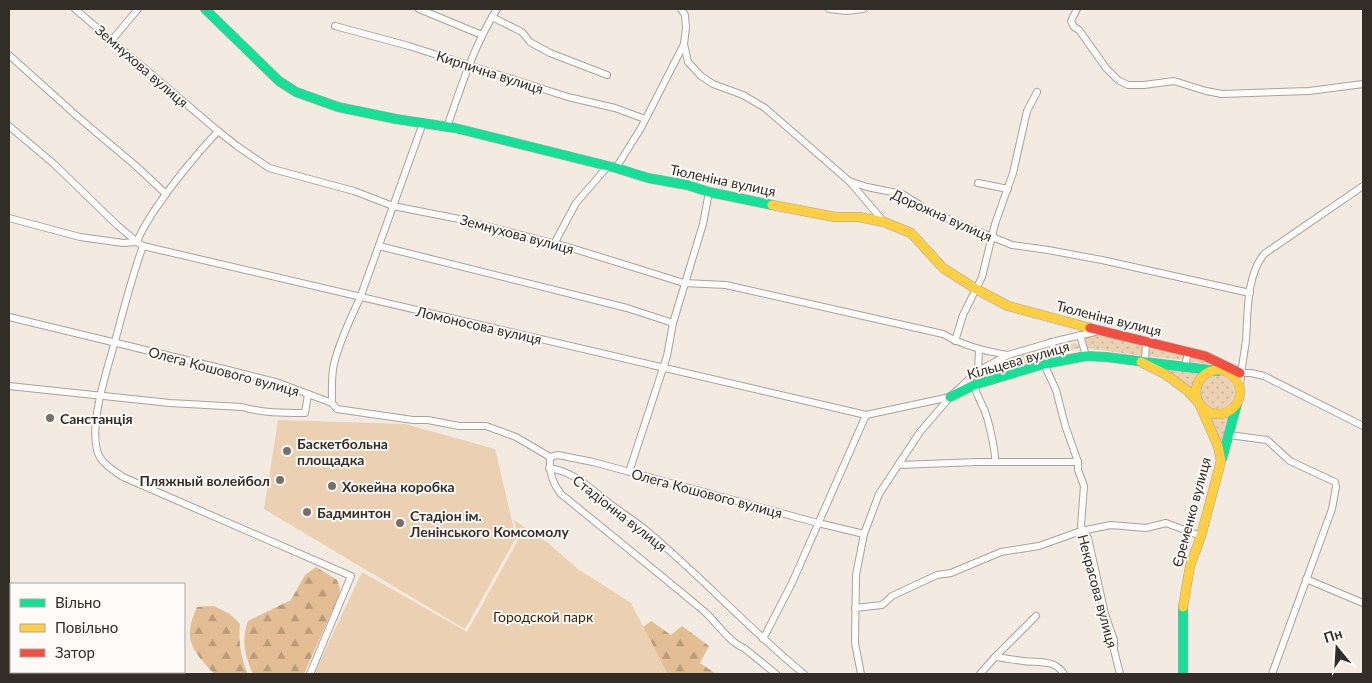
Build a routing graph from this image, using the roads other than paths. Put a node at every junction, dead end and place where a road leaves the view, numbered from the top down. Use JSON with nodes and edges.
{"nodes":[{"id":1,"x":75,"y":9,"type":"edge"},
{"id":2,"x":138,"y":9,"type":"edge"},
{"id":3,"x":205,"y":9,"type":"edge"},
{"id":4,"x":418,"y":9,"type":"edge"},
{"id":5,"x":497,"y":9,"type":"edge"},
{"id":6,"x":681,"y":9,"type":"edge"},
{"id":7,"x":829,"y":9,"type":"edge"},
{"id":8,"x":863,"y":9,"type":"edge"},
{"id":9,"x":1077,"y":9,"type":"edge"},
{"id":10,"x":492,"y":17,"type":"junction"},
{"id":11,"x":334,"y":26,"type":"dead end"},
{"id":12,"x":482,"y":35,"type":"junction"},
{"id":13,"x":112,"y":40,"type":"junction"},
{"id":14,"x":684,"y":44,"type":"junction"},
{"id":15,"x":9,"y":55,"type":"edge"},
{"id":16,"x":469,"y":65,"type":"junction"},
{"id":17,"x":607,"y":75,"type":"dead end"},
{"id":18,"x":1363,"y":84,"type":"edge"},
{"id":19,"x":1037,"y":92,"type":"dead end"},
{"id":20,"x":645,"y":119,"type":"junction"},
{"id":21,"x":423,"y":123,"type":"junction"},
{"id":22,"x":9,"y":126,"type":"edge"},
{"id":23,"x":447,"y":127,"type":"junction"},
{"id":24,"x":218,"y":131,"type":"junction"},
{"id":25,"x":612,"y":167,"type":"junction"},
{"id":26,"x":849,"y":181,"type":"junction"},
{"id":27,"x":978,"y":183,"type":"dead end"},
{"id":28,"x":1363,"y":186,"type":"edge"},
{"id":29,"x":1008,"y":189,"type":"junction"},
{"id":30,"x":710,"y":192,"type":"junction"},
{"id":31,"x":166,"y":194,"type":"junction"},
{"id":32,"x":393,"y":206,"type":"junction"},
{"id":33,"x":9,"y":218,"type":"edge"},
{"id":34,"x":884,"y":222,"type":"junction"},
{"id":35,"x":992,"y":238,"type":"junction"},
{"id":36,"x":137,"y":242,"type":"junction"},
{"id":37,"x":554,"y":244,"type":"junction"},
{"id":38,"x":143,"y":246,"type":"junction"},
{"id":39,"x":379,"y":246,"type":"junction"},
{"id":40,"x":684,"y":283,"type":"junction"},
{"id":41,"x":976,"y":290,"type":"junction"},
{"id":42,"x":1250,"y":293,"type":"junction"},
{"id":43,"x":360,"y":298,"type":"junction"},
{"id":44,"x":9,"y":318,"type":"edge"},
{"id":45,"x":673,"y":323,"type":"junction"},
{"id":46,"x":1100,"y":330,"type":"junction"},
{"id":47,"x":1080,"y":335,"type":"junction"},
{"id":48,"x":956,"y":341,"type":"junction"},
{"id":49,"x":1051,"y":342,"type":"junction"},
{"id":50,"x":1146,"y":342,"type":"junction"},
{"id":51,"x":114,"y":343,"type":"junction"},
{"id":52,"x":979,"y":350,"type":"junction"},
{"id":53,"x":1188,"y":351,"type":"junction"},
{"id":54,"x":1008,"y":355,"type":"junction"},
{"id":55,"x":1086,"y":356,"type":"junction"},
{"id":56,"x":997,"y":361,"type":"junction"},
{"id":57,"x":1058,"y":361,"type":"junction"},
{"id":58,"x":1143,"y":362,"type":"junction"},
{"id":59,"x":1044,"y":364,"type":"junction"},
{"id":60,"x":663,"y":366,"type":"junction"},
{"id":61,"x":1185,"y":367,"type":"junction"},
{"id":62,"x":978,"y":371,"type":"junction"},
{"id":63,"x":1218,"y":371,"type":"junction"},
{"id":64,"x":1229,"y":373,"type":"junction"},
{"id":65,"x":1240,"y":373,"type":"junction"},
{"id":66,"x":1006,"y":376,"type":"junction"},
{"id":67,"x":974,"y":385,"type":"junction"},
{"id":68,"x":9,"y":386,"type":"edge"},
{"id":69,"x":1240,"y":390,"type":"junction"},
{"id":70,"x":308,"y":394,"type":"junction"},
{"id":71,"x":100,"y":395,"type":"junction"},
{"id":72,"x":950,"y":397,"type":"junction"},
{"id":73,"x":1238,"y":401,"type":"junction"},
{"id":74,"x":332,"y":403,"type":"junction"},
{"id":75,"x":1199,"y":403,"type":"junction"},
{"id":76,"x":866,"y":415,"type":"junction"},
{"id":77,"x":1363,"y":426,"type":"edge"},
{"id":78,"x":1229,"y":435,"type":"junction"},
{"id":79,"x":550,"y":457,"type":"junction"},
{"id":80,"x":1222,"y":461,"type":"junction"},
{"id":81,"x":995,"y":462,"type":"junction"},
{"id":82,"x":1078,"y":462,"type":"junction"},
{"id":83,"x":898,"y":465,"type":"junction"},
{"id":84,"x":549,"y":468,"type":"junction"},
{"id":85,"x":629,"y":472,"type":"junction"},
{"id":86,"x":818,"y":523,"type":"junction"},
{"id":87,"x":1084,"y":530,"type":"junction"},
{"id":88,"x":864,"y":534,"type":"junction"},
{"id":89,"x":1200,"y":536,"type":"junction"},
{"id":90,"x":1306,"y":579,"type":"junction"},
{"id":91,"x":1363,"y":603,"type":"edge"},
{"id":92,"x":855,"y":608,"type":"junction"},
{"id":93,"x":1036,"y":616,"type":"dead end"},
{"id":94,"x":763,"y":639,"type":"junction"},
{"id":95,"x":995,"y":658,"type":"junction"},
{"id":96,"x":310,"y":674,"type":"edge"},
{"id":97,"x":776,"y":674,"type":"edge"},
{"id":98,"x":804,"y":674,"type":"edge"},
{"id":99,"x":861,"y":674,"type":"edge"},
{"id":100,"x":980,"y":674,"type":"edge"},
{"id":101,"x":1064,"y":674,"type":"edge"},
{"id":102,"x":1120,"y":674,"type":"edge"},
{"id":103,"x":1183,"y":674,"type":"edge"},
{"id":104,"x":1272,"y":674,"type":"edge"}],
"edges":[{"from":1,"to":13,"type":"street","name":"Земнухова вулиця"},
{"from":2,"to":13,"type":"street"},
{"from":3,"to":21,"type":"main road","name":"Тюленіна вулиця"},
{"from":4,"to":12,"type":"street"},
{"from":5,"to":10,"type":"street"},
{"from":6,"to":14,"type":"street"},
{"from":7,"to":8,"type":"street"},
{"from":9,"to":18,"type":"street"},
{"from":10,"to":12,"type":"street"},
{"from":10,"to":17,"type":"street"},
{"from":11,"to":16,"type":"street","name":"Кирпична вулиця"},
{"from":12,"to":16,"type":"street"},
{"from":13,"to":24,"type":"street","name":"Земнухова вулиця"},
{"from":14,"to":20,"type":"street"},
{"from":14,"to":26,"type":"street","name":"Дорожна вулиця"},
{"from":15,"to":31,"type":"street"},
{"from":16,"to":20,"type":"street","name":"Кирпична вулиця"},
{"from":16,"to":23,"type":"street"},
{"from":19,"to":29,"type":"street"},
{"from":20,"to":25,"type":"street"},
{"from":21,"to":23,"type":"main road","name":"Тюленіна вулиця"},
{"from":21,"to":32,"type":"street"},
{"from":22,"to":36,"type":"street","name":"Ломоносова вулиця"},
{"from":23,"to":25,"type":"main road","name":"Тюленіна вулиця"},
{"from":24,"to":31,"type":"street"},
{"from":24,"to":32,"type":"street","name":"Земнухова вулиця"},
{"from":25,"to":30,"type":"main road","name":"Тюленіна вулиця"},
{"from":25,"to":37,"type":"street"},
{"from":26,"to":34,"type":"street"},
{"from":26,"to":35,"type":"street","name":"Дорожна вулиця"},
{"from":27,"to":29,"type":"street"},
{"from":28,"to":42,"type":"street"},
{"from":29,"to":35,"type":"street"},
{"from":30,"to":34,"type":"main road","name":"Тюленіна вулиця"},
{"from":30,"to":40,"type":"street"},
{"from":31,"to":36,"type":"street"},
{"from":32,"to":37,"type":"street","name":"Земнухова вулиця"},
{"from":32,"to":39,"type":"street"},
{"from":33,"to":36,"type":"street"},
{"from":34,"to":41,"type":"main road","name":"Тюленіна вулиця"},
{"from":35,"to":41,"type":"street"},
{"from":35,"to":42,"type":"street","name":"Дорожна вулиця"},
{"from":36,"to":38,"type":"street","name":"Ломоносова вулиця"},
{"from":37,"to":40,"type":"street","name":"Земнухова вулиця"},
{"from":38,"to":43,"type":"street","name":"Ломоносова вулиця"},
{"from":38,"to":51,"type":"street"},
{"from":39,"to":43,"type":"street"},
{"from":39,"to":45,"type":"street"},
{"from":40,"to":45,"type":"street"},
{"from":40,"to":48,"type":"street","name":"Земнухова вулиця"},
{"from":41,"to":46,"type":"main road","name":"Тюленіна вулиця"},
{"from":41,"to":48,"type":"street"},
{"from":42,"to":65,"type":"street"},
{"from":43,"to":60,"type":"street","name":"Ломоносова вулиця"},
{"from":43,"to":74,"type":"street"},
{"from":44,"to":51,"type":"street","name":"Олега Кошового вулиця"},
{"from":45,"to":60,"type":"street"},
{"from":46,"to":47,"type":"street"},
{"from":46,"to":50,"type":"main road","name":"Тюленіна вулиця"},
{"from":47,"to":49,"type":"street"},
{"from":47,"to":55,"type":"street"},
{"from":48,"to":52,"type":"street","name":"Земнухова вулиця"},
{"from":49,"to":54,"type":"street"},
{"from":49,"to":57,"type":"street"},
{"from":50,"to":53,"type":"main road","name":"Тюленіна вулиця"},
{"from":50,"to":58,"type":"street"},
{"from":51,"to":70,"type":"street","name":"Олега Кошового вулиця"},
{"from":51,"to":71,"type":"street"},
{"from":52,"to":54,"type":"street","name":"Земнухова вулиця"},
{"from":52,"to":62,"type":"street"},
{"from":53,"to":61,"type":"street"},
{"from":53,"to":65,"type":"main road","name":"Тюленіна вулиця"},
{"from":54,"to":56,"type":"street"},
{"from":55,"to":57,"type":"main road","name":"Кільцева вулиця"},
{"from":55,"to":58,"type":"main road","name":"Кільцева вулиця"},
{"from":56,"to":62,"type":"street"},
{"from":56,"to":66,"type":"street"},
{"from":57,"to":59,"type":"main road","name":"Кільцева вулиця"},
{"from":58,"to":61,"type":"main road","name":"Кільцева вулиця"},
{"from":58,"to":75,"type":"main road","name":"Єременко вулиця"},
{"from":59,"to":66,"type":"main road","name":"Кільцева вулиця"},
{"from":59,"to":82,"type":"street","name":"Некрасова вулиця"},
{"from":60,"to":76,"type":"street","name":"Ломоносова вулиця"},
{"from":60,"to":85,"type":"street"},
{"from":61,"to":63,"type":"main road","name":"Кільцева вулиця"},
{"from":62,"to":72,"type":"street"},
{"from":63,"to":64,"type":"main road","name":"Кільцева вулиця"},
{"from":63,"to":75,"type":"main road"},
{"from":64,"to":65,"type":"street"},
{"from":64,"to":69,"type":"main road"},
{"from":65,"to":69,"type":"street"},
{"from":65,"to":77,"type":"street"},
{"from":66,"to":67,"type":"main road","name":"Кільцева вулиця"},
{"from":67,"to":72,"type":"main road","name":"Кільцева вулиця"},
{"from":67,"to":81,"type":"street"},
{"from":68,"to":71,"type":"street"},
{"from":69,"to":73,"type":"main road"},
{"from":70,"to":71,"type":"street"},
{"from":70,"to":74,"type":"street","name":"Олега Кошового вулиця"},
{"from":71,"to":96,"type":"street"},
{"from":72,"to":76,"type":"street","name":"Ломоносова вулиця"},
{"from":72,"to":83,"type":"street","name":"Кільцева вулиця"},
{"from":73,"to":75,"type":"main road"},
{"from":73,"to":78,"type":"main road"},
{"from":74,"to":79,"type":"street","name":"Олега Кошового вулиця"},
{"from":75,"to":80,"type":"main road","name":"Єременко вулиця"},
{"from":76,"to":86,"type":"street"},
{"from":78,"to":80,"type":"main road"},
{"from":78,"to":90,"type":"street"},
{"from":79,"to":84,"type":"street"},
{"from":79,"to":85,"type":"street","name":"Олега Кошового вулиця"},
{"from":80,"to":89,"type":"main road","name":"Єременко вулиця"},
{"from":81,"to":82,"type":"street"},
{"from":81,"to":83,"type":"street"},
{"from":82,"to":87,"type":"street","name":"Некрасова вулиця"},
{"from":83,"to":88,"type":"street","name":"Кільцева вулиця"},
{"from":84,"to":94,"type":"street","name":"Стадіонна вулиця"},
{"from":84,"to":97,"type":"street","name":"Стадіонна вулиця"},
{"from":85,"to":86,"type":"street","name":"Олега Кошового вулиця"},
{"from":86,"to":88,"type":"street","name":"Олега Кошового вулиця"},
{"from":86,"to":94,"type":"street"},
{"from":87,"to":89,"type":"street"},
{"from":87,"to":92,"type":"street"},
{"from":87,"to":102,"type":"street","name":"Некрасова вулиця"},
{"from":88,"to":92,"type":"street","name":"Кільцева вулиця"},
{"from":89,"to":103,"type":"main road","name":"Єременко вулиця"},
{"from":90,"to":91,"type":"street"},
{"from":90,"to":104,"type":"street"},
{"from":92,"to":99,"type":"street","name":"Кільцева вулиця"},
{"from":93,"to":95,"type":"street"},
{"from":94,"to":98,"type":"street","name":"Стадіонна вулиця"},
{"from":95,"to":100,"type":"street"},
{"from":95,"to":101,"type":"street"}]}
